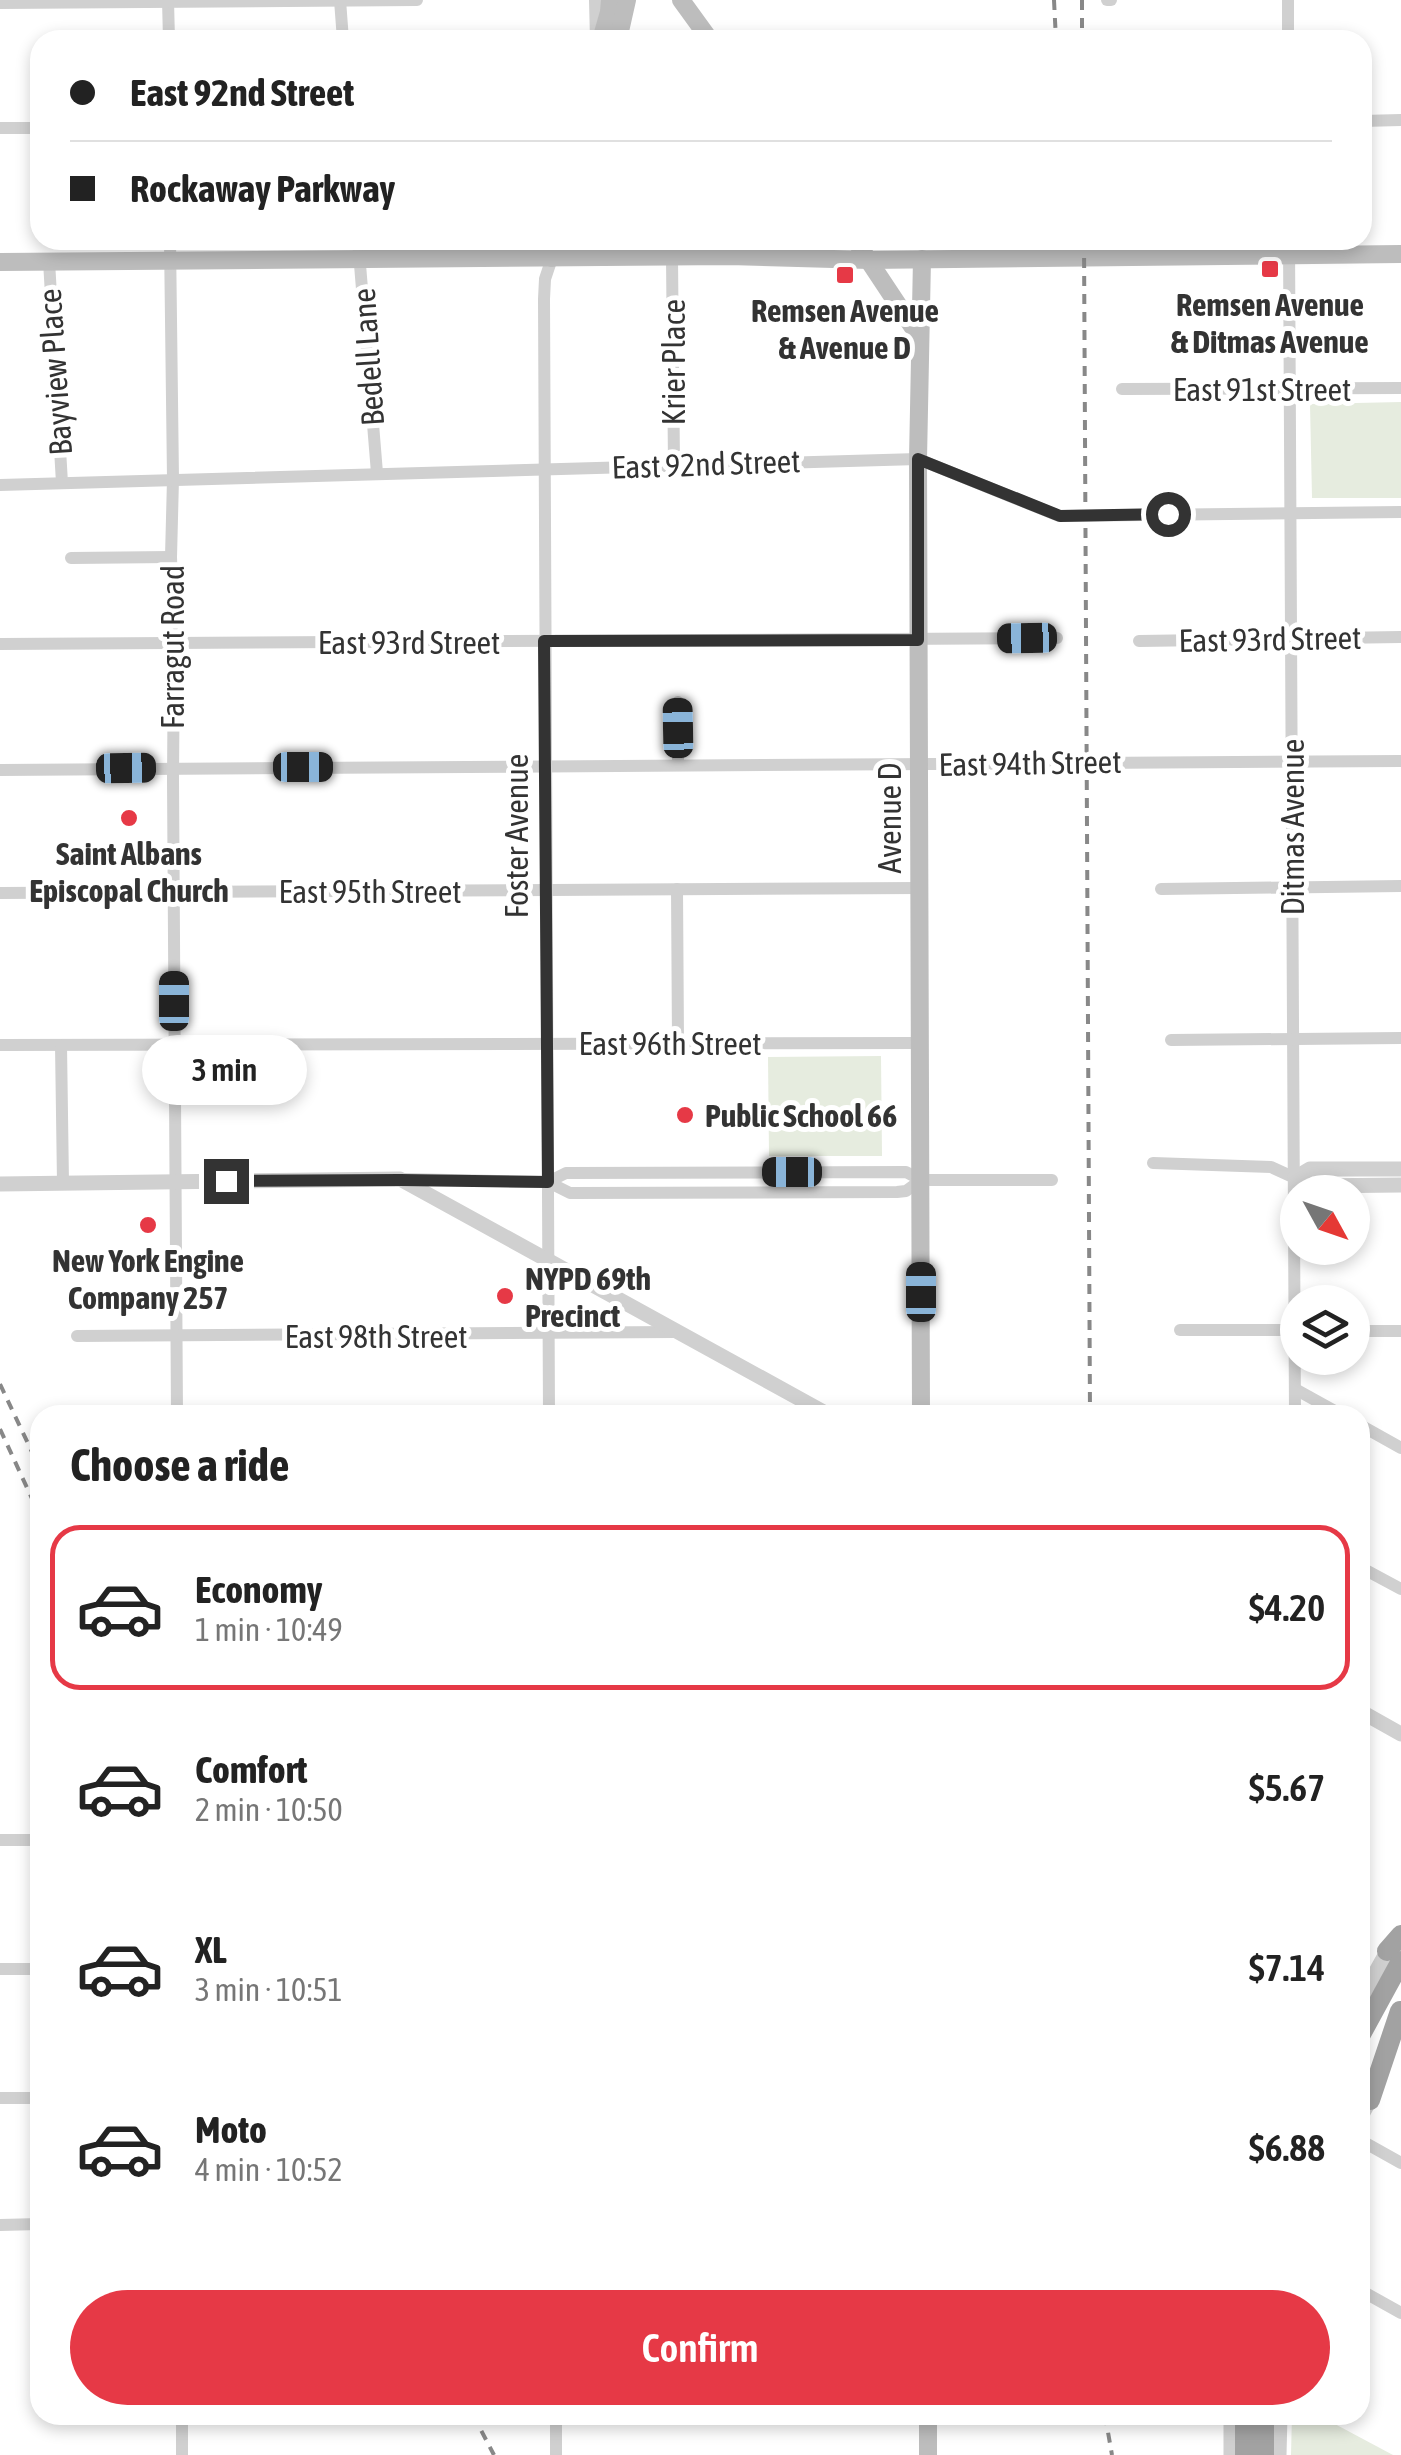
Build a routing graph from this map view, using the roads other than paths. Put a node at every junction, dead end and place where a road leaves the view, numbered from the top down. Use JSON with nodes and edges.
{"nodes":[{"id":1,"x":417,"y":0,"type":"edge"},
{"id":2,"x":595,"y":0,"type":"edge"},
{"id":3,"x":610,"y":0,"type":"edge"},
{"id":4,"x":627,"y":0,"type":"edge"},
{"id":5,"x":681,"y":0,"type":"edge"},
{"id":6,"x":1288,"y":0,"type":"edge"},
{"id":7,"x":168,"y":1,"type":"edge"},
{"id":8,"x":340,"y":1,"type":"edge"},
{"id":9,"x":0,"y":4,"type":"edge"},
{"id":10,"x":169,"y":30,"type":"edge"},
{"id":11,"x":342,"y":30,"type":"edge"},
{"id":12,"x":597,"y":30,"type":"edge"},
{"id":13,"x":602,"y":30,"type":"edge"},
{"id":14,"x":620,"y":30,"type":"edge"},
{"id":15,"x":703,"y":30,"type":"edge"},
{"id":16,"x":1288,"y":30,"type":"edge"},
{"id":17,"x":1401,"y":120,"type":"edge"},
{"id":18,"x":1372,"y":121,"type":"edge"},
{"id":19,"x":0,"y":128,"type":"edge"},
{"id":20,"x":30,"y":128,"type":"edge"},
{"id":21,"x":170,"y":250,"type":"edge"},
{"id":22,"x":359,"y":250,"type":"edge"},
{"id":23,"x":549,"y":250,"type":"edge"},
{"id":24,"x":556,"y":250,"type":"edge"},
{"id":25,"x":862,"y":250,"type":"edge"},
{"id":26,"x":1197,"y":250,"type":"edge"},
{"id":27,"x":1289,"y":250,"type":"edge"},
{"id":28,"x":1337,"y":250,"type":"edge"},
{"id":29,"x":1401,"y":254,"type":"edge"},
{"id":30,"x":552,"y":258,"type":"junction"},
{"id":31,"x":672,"y":258,"type":"junction"},
{"id":32,"x":922,"y":259,"type":"junction"},
{"id":33,"x":360,"y":260,"type":"junction"},
{"id":34,"x":869,"y":260,"type":"junction"},
{"id":35,"x":170,"y":261,"type":"junction"},
{"id":36,"x":0,"y":262,"type":"edge"},
{"id":37,"x":48,"y":262,"type":"junction"},
{"id":38,"x":920,"y":338,"type":"junction"},
{"id":39,"x":1401,"y":388,"type":"edge"},
{"id":40,"x":1122,"y":389,"type":"dead end"},
{"id":41,"x":1290,"y":389,"type":"junction"},
{"id":42,"x":918,"y":459,"type":"junction"},
{"id":43,"x":674,"y":465,"type":"junction"},
{"id":44,"x":544,"y":469,"type":"junction"},
{"id":45,"x":377,"y":473,"type":"junction"},
{"id":46,"x":173,"y":479,"type":"junction"},
{"id":47,"x":62,"y":484,"type":"junction"},
{"id":48,"x":0,"y":485,"type":"edge"},
{"id":49,"x":1401,"y":512,"type":"edge"},
{"id":50,"x":1290,"y":513,"type":"junction"},
{"id":51,"x":171,"y":557,"type":"junction"},
{"id":52,"x":71,"y":558,"type":"dead end"},
{"id":53,"x":1291,"y":637,"type":"junction"},
{"id":54,"x":1401,"y":637,"type":"edge"},
{"id":55,"x":1057,"y":638,"type":"dead end"},
{"id":56,"x":918,"y":640,"type":"junction"},
{"id":57,"x":544,"y":641,"type":"junction"},
{"id":58,"x":1139,"y":641,"type":"dead end"},
{"id":59,"x":174,"y":643,"type":"junction"},
{"id":60,"x":0,"y":644,"type":"edge"},
{"id":61,"x":678,"y":702,"type":"dead end"},
{"id":62,"x":1401,"y":761,"type":"edge"},
{"id":63,"x":1292,"y":762,"type":"junction"},
{"id":64,"x":919,"y":764,"type":"junction"},
{"id":65,"x":678,"y":765,"type":"junction"},
{"id":66,"x":546,"y":766,"type":"junction"},
{"id":67,"x":173,"y":768,"type":"junction"},
{"id":68,"x":0,"y":770,"type":"edge"},
{"id":69,"x":1401,"y":886,"type":"edge"},
{"id":70,"x":1292,"y":887,"type":"junction"},
{"id":71,"x":920,"y":888,"type":"junction"},
{"id":72,"x":1161,"y":888,"type":"dead end"},
{"id":73,"x":677,"y":889,"type":"junction"},
{"id":74,"x":546,"y":890,"type":"junction"},
{"id":75,"x":174,"y":892,"type":"junction"},
{"id":76,"x":0,"y":893,"type":"edge"},
{"id":77,"x":1401,"y":1038,"type":"edge"},
{"id":78,"x":1294,"y":1039,"type":"junction"},
{"id":79,"x":1171,"y":1040,"type":"dead end"},
{"id":80,"x":678,"y":1042,"type":"junction"},
{"id":81,"x":547,"y":1043,"type":"junction"},
{"id":82,"x":920,"y":1043,"type":"junction"},
{"id":83,"x":61,"y":1044,"type":"junction"},
{"id":84,"x":0,"y":1045,"type":"edge"},
{"id":85,"x":174,"y":1045,"type":"junction"},
{"id":86,"x":1154,"y":1163,"type":"dead end"},
{"id":87,"x":1401,"y":1170,"type":"edge"},
{"id":88,"x":1288,"y":1175,"type":"edge"},
{"id":89,"x":1294,"y":1175,"type":"edge"},
{"id":90,"x":1300,"y":1175,"type":"edge"},
{"id":91,"x":400,"y":1180,"type":"junction"},
{"id":92,"x":921,"y":1180,"type":"junction"},
{"id":93,"x":1052,"y":1180,"type":"dead end"},
{"id":94,"x":175,"y":1182,"type":"junction"},
{"id":95,"x":548,"y":1182,"type":"junction"},
{"id":96,"x":63,"y":1183,"type":"junction"},
{"id":97,"x":0,"y":1184,"type":"edge"},
{"id":98,"x":1370,"y":1185,"type":"edge"},
{"id":99,"x":1401,"y":1185,"type":"edge"},
{"id":100,"x":549,"y":1262,"type":"junction"},
{"id":101,"x":1180,"y":1330,"type":"dead end"},
{"id":102,"x":1280,"y":1330,"type":"edge"},
{"id":103,"x":1370,"y":1330,"type":"edge"},
{"id":104,"x":1401,"y":1331,"type":"edge"},
{"id":105,"x":676,"y":1332,"type":"junction"},
{"id":106,"x":549,"y":1335,"type":"junction"},
{"id":107,"x":76,"y":1336,"type":"dead end"},
{"id":108,"x":176,"y":1337,"type":"junction"},
{"id":109,"x":1295,"y":1375,"type":"edge"},
{"id":110,"x":1295,"y":1389,"type":"junction"},
{"id":111,"x":177,"y":1405,"type":"edge"},
{"id":112,"x":550,"y":1405,"type":"edge"},
{"id":113,"x":811,"y":1405,"type":"edge"},
{"id":114,"x":920,"y":1405,"type":"edge"},
{"id":115,"x":1295,"y":1405,"type":"edge"},
{"id":116,"x":1324,"y":1405,"type":"edge"},
{"id":117,"x":1370,"y":1431,"type":"edge"},
{"id":118,"x":1401,"y":1448,"type":"edge"},
{"id":119,"x":1370,"y":1572,"type":"edge"},
{"id":120,"x":1401,"y":1589,"type":"edge"},
{"id":121,"x":1370,"y":1717,"type":"edge"},
{"id":122,"x":1401,"y":1734,"type":"edge"},
{"id":123,"x":0,"y":1840,"type":"edge"},
{"id":124,"x":30,"y":1840,"type":"edge"},
{"id":125,"x":1401,"y":1926,"type":"edge"},
{"id":126,"x":1396,"y":1949,"type":"edge"},
{"id":127,"x":0,"y":1969,"type":"edge"},
{"id":128,"x":30,"y":1969,"type":"edge"},
{"id":129,"x":1370,"y":1986,"type":"edge"},
{"id":130,"x":1400,"y":2010,"type":"edge"},
{"id":131,"x":1370,"y":2012,"type":"edge"},
{"id":132,"x":1401,"y":2044,"type":"edge"},
{"id":133,"x":1370,"y":2085,"type":"edge"},
{"id":134,"x":1370,"y":2091,"type":"edge"},
{"id":135,"x":0,"y":2098,"type":"edge"},
{"id":136,"x":30,"y":2098,"type":"edge"},
{"id":137,"x":1370,"y":2146,"type":"edge"},
{"id":138,"x":1401,"y":2163,"type":"edge"},
{"id":139,"x":30,"y":2224,"type":"edge"},
{"id":140,"x":0,"y":2225,"type":"edge"},
{"id":141,"x":1370,"y":2296,"type":"edge"},
{"id":142,"x":1401,"y":2313,"type":"edge"},
{"id":143,"x":182,"y":2425,"type":"edge"},
{"id":144,"x":556,"y":2425,"type":"edge"},
{"id":145,"x":928,"y":2425,"type":"edge"},
{"id":146,"x":1231,"y":2425,"type":"edge"},
{"id":147,"x":1245,"y":2425,"type":"edge"},
{"id":148,"x":1264,"y":2425,"type":"edge"},
{"id":149,"x":1280,"y":2425,"type":"edge"},
{"id":150,"x":182,"y":2455,"type":"edge"},
{"id":151,"x":556,"y":2455,"type":"edge"},
{"id":152,"x":928,"y":2455,"type":"edge"},
{"id":153,"x":1231,"y":2455,"type":"edge"},
{"id":154,"x":1245,"y":2455,"type":"edge"},
{"id":155,"x":1264,"y":2455,"type":"edge"},
{"id":156,"x":1280,"y":2455,"type":"edge"}],
"edges":[{"from":1,"to":8,"type":"street"},
{"from":2,"to":12,"type":"street"},
{"from":3,"to":13,"type":"main road"},
{"from":4,"to":14,"type":"main road"},
{"from":5,"to":15,"type":"main road"},
{"from":6,"to":16,"type":"street"},
{"from":7,"to":8,"type":"street"},
{"from":7,"to":9,"type":"street"},
{"from":7,"to":10,"type":"street"},
{"from":8,"to":11,"type":"street"},
{"from":17,"to":18,"type":"street"},
{"from":19,"to":20,"type":"street"},
{"from":21,"to":35,"type":"street","name":"Farragut Road"},
{"from":22,"to":33,"type":"street","name":"Bedell Lane"},
{"from":23,"to":30,"type":"main road","name":"Foster Avenue"},
{"from":24,"to":30,"type":"main road","name":"Foster Avenue"},
{"from":25,"to":34,"type":"main road"},
{"from":26,"to":32,"type":"main road"},
{"from":27,"to":41,"type":"street","name":"Ditmas Avenue"},
{"from":28,"to":29,"type":"main road"},
{"from":30,"to":31,"type":"main road"},
{"from":30,"to":33,"type":"main road"},
{"from":30,"to":44,"type":"street","name":"Foster Avenue"},
{"from":31,"to":34,"type":"main road"},
{"from":31,"to":43,"type":"street","name":"Krier Place"},
{"from":32,"to":34,"type":"main road"},
{"from":32,"to":38,"type":"main road","name":"Avenue D"},
{"from":33,"to":35,"type":"main road"},
{"from":33,"to":45,"type":"street","name":"Bedell Lane"},
{"from":34,"to":38,"type":"main road"},
{"from":35,"to":37,"type":"main road"},
{"from":35,"to":46,"type":"street","name":"Farragut Road"},
{"from":36,"to":37,"type":"main road"},
{"from":37,"to":47,"type":"street","name":"Bayview Place"},
{"from":38,"to":42,"type":"main road","name":"Avenue D"},
{"from":39,"to":41,"type":"street","name":"East 91st Street"},
{"from":40,"to":41,"type":"street","name":"East 91st Street"},
{"from":41,"to":50,"type":"street","name":"Ditmas Avenue"},
{"from":42,"to":43,"type":"street","name":"East 92nd Street"},
{"from":42,"to":50,"type":"street","name":"East 92nd Street"},
{"from":42,"to":56,"type":"main road","name":"Avenue D"},
{"from":43,"to":44,"type":"street","name":"East 92nd Street"},
{"from":44,"to":45,"type":"street","name":"East 92nd Street"},
{"from":44,"to":57,"type":"street","name":"Foster Avenue"},
{"from":45,"to":46,"type":"street","name":"East 92nd Street"},
{"from":46,"to":47,"type":"street","name":"East 92nd Street"},
{"from":46,"to":51,"type":"street","name":"Farragut Road"},
{"from":47,"to":48,"type":"street","name":"East 92nd Street"},
{"from":49,"to":50,"type":"street","name":"East 92nd Street"},
{"from":50,"to":53,"type":"street","name":"Ditmas Avenue"},
{"from":51,"to":52,"type":"street"},
{"from":51,"to":59,"type":"street","name":"Farragut Road"},
{"from":53,"to":54,"type":"street","name":"East 93rd Street"},
{"from":53,"to":58,"type":"street","name":"East 93rd Street"},
{"from":53,"to":63,"type":"street","name":"Ditmas Avenue"},
{"from":55,"to":56,"type":"street","name":"East 93rd Street"},
{"from":56,"to":57,"type":"street","name":"East 93rd Street"},
{"from":56,"to":64,"type":"main road","name":"Avenue D"},
{"from":57,"to":59,"type":"street","name":"East 93rd Street"},
{"from":57,"to":66,"type":"street","name":"Foster Avenue"},
{"from":59,"to":60,"type":"street","name":"East 93rd Street"},
{"from":59,"to":67,"type":"street","name":"Farragut Road"},
{"from":61,"to":65,"type":"street"},
{"from":62,"to":63,"type":"street","name":"East 94th Street"},
{"from":63,"to":64,"type":"street","name":"East 94th Street"},
{"from":63,"to":70,"type":"street","name":"Ditmas Avenue"},
{"from":64,"to":65,"type":"street","name":"East 94th Street"},
{"from":64,"to":71,"type":"main road","name":"Avenue D"},
{"from":65,"to":66,"type":"street","name":"East 94th Street"},
{"from":66,"to":67,"type":"street","name":"East 94th Street"},
{"from":66,"to":74,"type":"street","name":"Foster Avenue"},
{"from":67,"to":68,"type":"street","name":"East 94th Street"},
{"from":67,"to":75,"type":"street","name":"Farragut Road"},
{"from":69,"to":70,"type":"street"},
{"from":70,"to":72,"type":"street"},
{"from":70,"to":78,"type":"street","name":"Ditmas Avenue"},
{"from":71,"to":73,"type":"street","name":"East 95th Street"},
{"from":71,"to":82,"type":"main road","name":"Avenue D"},
{"from":73,"to":74,"type":"street","name":"East 95th Street"},
{"from":73,"to":80,"type":"street"},
{"from":74,"to":75,"type":"street","name":"East 95th Street"},
{"from":74,"to":81,"type":"street","name":"Foster Avenue"},
{"from":75,"to":76,"type":"street","name":"East 95th Street"},
{"from":75,"to":85,"type":"street","name":"Farragut Road"},
{"from":77,"to":78,"type":"street"},
{"from":78,"to":79,"type":"street"},
{"from":78,"to":89,"type":"street","name":"Ditmas Avenue"},
{"from":80,"to":81,"type":"street","name":"East 96th Street"},
{"from":80,"to":82,"type":"street","name":"East 96th Street"},
{"from":81,"to":85,"type":"street","name":"East 96th Street"},
{"from":81,"to":95,"type":"street","name":"Foster Avenue"},
{"from":82,"to":92,"type":"main road","name":"Avenue D"},
{"from":83,"to":84,"type":"street","name":"East 96th Street"},
{"from":83,"to":85,"type":"street","name":"East 96th Street"},
{"from":83,"to":96,"type":"street"},
{"from":85,"to":94,"type":"street","name":"Farragut Road"},
{"from":86,"to":88,"type":"street"},
{"from":87,"to":90,"type":"street"},
{"from":91,"to":94,"type":"street"},
{"from":91,"to":95,"type":"street"},
{"from":91,"to":100,"type":"street"},
{"from":92,"to":93,"type":"street"},
{"from":92,"to":95,"type":"street"},
{"from":92,"to":95,"type":"street"},
{"from":92,"to":114,"type":"main road","name":"Avenue D"},
{"from":94,"to":96,"type":"street"},
{"from":94,"to":108,"type":"street","name":"Farragut Road"},
{"from":95,"to":100,"type":"street","name":"Foster Avenue"},
{"from":96,"to":97,"type":"street"},
{"from":98,"to":99,"type":"street"},
{"from":100,"to":105,"type":"street"},
{"from":100,"to":106,"type":"street","name":"Foster Avenue"},
{"from":101,"to":102,"type":"street"},
{"from":103,"to":104,"type":"street"},
{"from":105,"to":106,"type":"street","name":"East 98th Street"},
{"from":105,"to":113,"type":"street"},
{"from":106,"to":108,"type":"street","name":"East 98th Street"},
{"from":106,"to":112,"type":"street","name":"Foster Avenue"},
{"from":107,"to":108,"type":"street","name":"East 98th Street"},
{"from":108,"to":111,"type":"street","name":"Farragut Road"},
{"from":109,"to":110,"type":"street","name":"Ditmas Avenue"},
{"from":110,"to":115,"type":"street","name":"Ditmas Avenue"},
{"from":110,"to":116,"type":"street"},
{"from":117,"to":118,"type":"street"},
{"from":119,"to":120,"type":"street"},
{"from":121,"to":122,"type":"street"},
{"from":123,"to":124,"type":"street"},
{"from":125,"to":126,"type":"street"},
{"from":126,"to":129,"type":"street"},
{"from":126,"to":131,"type":"highway"},
{"from":127,"to":128,"type":"street"},
{"from":130,"to":133,"type":"highway"},
{"from":132,"to":134,"type":"street"},
{"from":135,"to":136,"type":"street"},
{"from":137,"to":138,"type":"street"},
{"from":139,"to":140,"type":"street"},
{"from":141,"to":142,"type":"street"},
{"from":143,"to":150,"type":"street"},
{"from":144,"to":151,"type":"street"},
{"from":145,"to":152,"type":"main road"},
{"from":146,"to":153,"type":"street"},
{"from":147,"to":154,"type":"highway"},
{"from":148,"to":155,"type":"highway"},
{"from":149,"to":156,"type":"street"}]}
